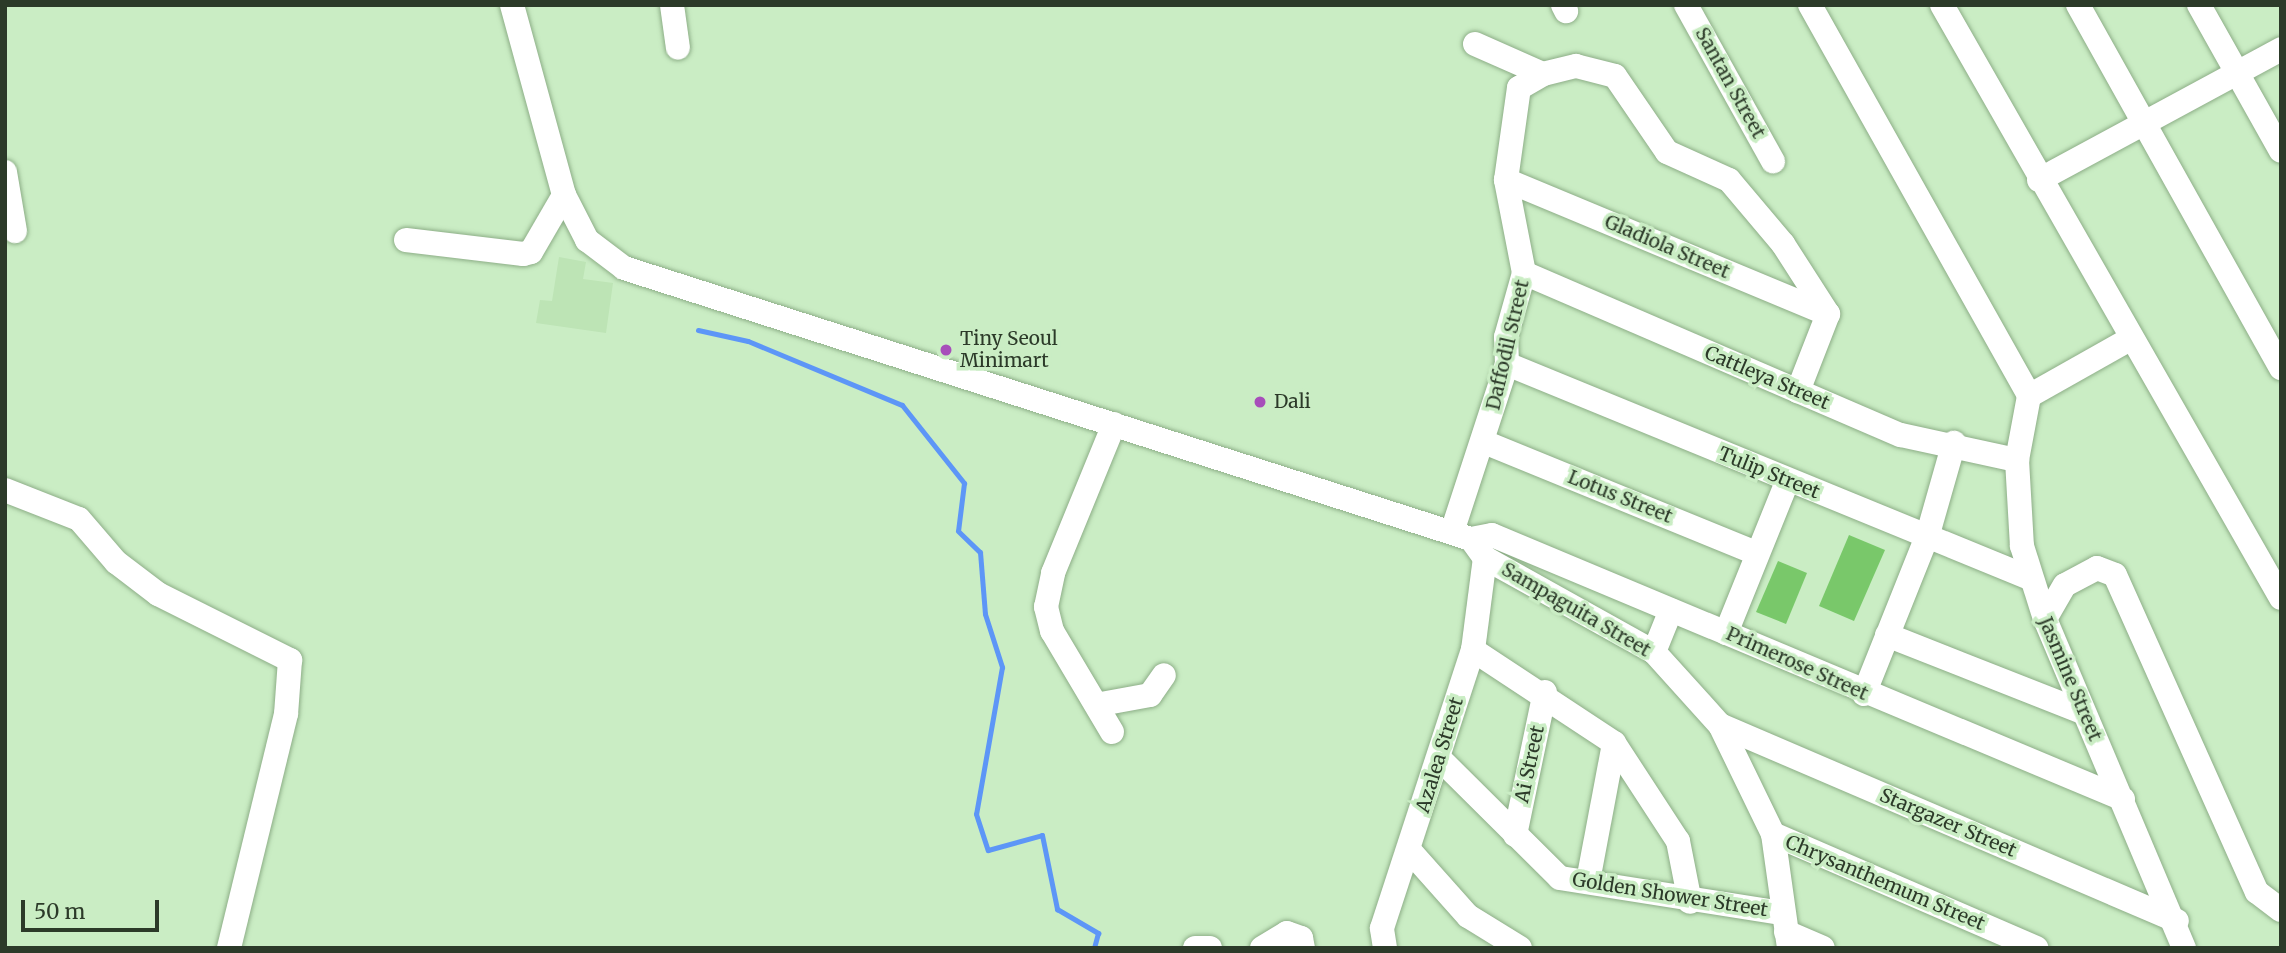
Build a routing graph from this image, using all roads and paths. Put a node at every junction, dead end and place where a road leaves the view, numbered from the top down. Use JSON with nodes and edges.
{"nodes":[{"id":1,"x":512,"y":5,"type":"edge"},
{"id":2,"x":671,"y":5,"type":"edge"},
{"id":3,"x":1686,"y":5,"type":"edge"},
{"id":4,"x":1810,"y":5,"type":"edge"},
{"id":5,"x":1942,"y":5,"type":"edge"},
{"id":6,"x":2078,"y":5,"type":"edge"},
{"id":7,"x":2199,"y":5,"type":"edge"},
{"id":8,"x":1475,"y":44,"type":"dead end"},
{"id":9,"x":678,"y":48,"type":"dead end"},
{"id":10,"x":2281,"y":49,"type":"edge"},
{"id":11,"x":1543,"y":74,"type":"junction"},
{"id":12,"x":2237,"y":74,"type":"junction"},
{"id":13,"x":2144,"y":124,"type":"junction"},
{"id":14,"x":2281,"y":151,"type":"edge"},
{"id":15,"x":1773,"y":161,"type":"dead end"},
{"id":16,"x":5,"y":172,"type":"edge"},
{"id":17,"x":1506,"y":180,"type":"junction"},
{"id":18,"x":2039,"y":180,"type":"junction"},
{"id":19,"x":564,"y":195,"type":"junction"},
{"id":20,"x":15,"y":231,"type":"dead end"},
{"id":21,"x":405,"y":240,"type":"dead end"},
{"id":22,"x":1524,"y":274,"type":"junction"},
{"id":23,"x":1828,"y":314,"type":"junction"},
{"id":24,"x":2130,"y":339,"type":"junction"},
{"id":25,"x":1507,"y":364,"type":"junction"},
{"id":26,"x":2281,"y":368,"type":"edge"},
{"id":27,"x":1798,"y":391,"type":"junction"},
{"id":28,"x":2029,"y":396,"type":"junction"},
{"id":29,"x":1114,"y":424,"type":"junction"},
{"id":30,"x":1484,"y":442,"type":"junction"},
{"id":31,"x":1954,"y":443,"type":"junction"},
{"id":32,"x":2017,"y":460,"type":"junction"},
{"id":33,"x":1787,"y":482,"type":"junction"},
{"id":34,"x":5,"y":490,"type":"edge"},
{"id":35,"x":1928,"y":534,"type":"junction"},
{"id":36,"x":1469,"y":543,"type":"junction"},
{"id":37,"x":1756,"y":553,"type":"junction"},
{"id":38,"x":2032,"y":579,"type":"junction"},
{"id":39,"x":2281,"y":597,"type":"edge"},
{"id":40,"x":1671,"y":610,"type":"junction"},
{"id":41,"x":2045,"y":620,"type":"junction"},
{"id":42,"x":1726,"y":633,"type":"junction"},
{"id":43,"x":1888,"y":635,"type":"junction"},
{"id":44,"x":1472,"y":650,"type":"junction"},
{"id":45,"x":1654,"y":652,"type":"junction"},
{"id":46,"x":1164,"y":675,"type":"dead end"},
{"id":47,"x":1545,"y":692,"type":"junction"},
{"id":48,"x":1864,"y":694,"type":"junction"},
{"id":49,"x":1101,"y":704,"type":"junction"},
{"id":50,"x":2082,"y":712,"type":"junction"},
{"id":51,"x":1720,"y":724,"type":"junction"},
{"id":52,"x":1112,"y":732,"type":"dead end"},
{"id":53,"x":1614,"y":743,"type":"junction"},
{"id":54,"x":1439,"y":758,"type":"junction"},
{"id":55,"x":2123,"y":799,"type":"junction"},
{"id":56,"x":1773,"y":834,"type":"junction"},
{"id":57,"x":1515,"y":835,"type":"junction"},
{"id":58,"x":1410,"y":851,"type":"junction"},
{"id":59,"x":1588,"y":881,"type":"junction"},
{"id":60,"x":1690,"y":902,"type":"junction"},
{"id":61,"x":2281,"y":910,"type":"edge"},
{"id":62,"x":2177,"y":921,"type":"junction"},
{"id":63,"x":1785,"y":931,"type":"edge"},
{"id":64,"x":229,"y":948,"type":"edge"},
{"id":65,"x":1195,"y":948,"type":"edge"},
{"id":66,"x":1210,"y":948,"type":"edge"},
{"id":67,"x":1262,"y":948,"type":"edge"},
{"id":68,"x":1303,"y":948,"type":"edge"},
{"id":69,"x":1385,"y":948,"type":"edge"},
{"id":70,"x":1520,"y":948,"type":"edge"},
{"id":71,"x":1823,"y":948,"type":"edge"},
{"id":72,"x":2036,"y":948,"type":"edge"},
{"id":73,"x":2184,"y":948,"type":"edge"}],
"edges":[{"from":1,"to":19,"type":"street"},
{"from":2,"to":9,"type":"street"},
{"from":3,"to":15,"type":"street","name":"Santan Street"},
{"from":4,"to":28,"type":"street"},
{"from":5,"to":18,"type":"street"},
{"from":6,"to":13,"type":"street"},
{"from":7,"to":12,"type":"street"},
{"from":8,"to":11,"type":"street"},
{"from":10,"to":12,"type":"street"},
{"from":11,"to":17,"type":"street","name":"Daffodil Street"},
{"from":11,"to":23,"type":"street","name":"Daffodil Street"},
{"from":12,"to":13,"type":"street"},
{"from":12,"to":14,"type":"street"},
{"from":13,"to":18,"type":"street"},
{"from":13,"to":26,"type":"street"},
{"from":16,"to":20,"type":"street"},
{"from":17,"to":22,"type":"street","name":"Daffodil Street"},
{"from":17,"to":23,"type":"street","name":"Gladiola Street"},
{"from":18,"to":24,"type":"street"},
{"from":19,"to":21,"type":"street"},
{"from":19,"to":29,"type":"street"},
{"from":22,"to":25,"type":"street","name":"Daffodil Street"},
{"from":22,"to":27,"type":"street","name":"Cattleya Street"},
{"from":23,"to":27,"type":"street"},
{"from":24,"to":28,"type":"street"},
{"from":24,"to":39,"type":"street"},
{"from":25,"to":30,"type":"street","name":"Daffodil Street"},
{"from":25,"to":33,"type":"street","name":"Tulip Street"},
{"from":27,"to":31,"type":"street","name":"Cattleya Street"},
{"from":28,"to":32,"type":"street","name":"Jasmine Street"},
{"from":29,"to":36,"type":"street"},
{"from":29,"to":49,"type":"street"},
{"from":30,"to":36,"type":"street","name":"Daffodil Street"},
{"from":30,"to":37,"type":"street","name":"Lotus Street"},
{"from":31,"to":32,"type":"street","name":"Cattleya Street"},
{"from":31,"to":35,"type":"street"},
{"from":32,"to":38,"type":"street","name":"Jasmine Street"},
{"from":33,"to":35,"type":"street","name":"Tulip Street"},
{"from":33,"to":37,"type":"street"},
{"from":34,"to":64,"type":"street"},
{"from":35,"to":38,"type":"street","name":"Tulip Street"},
{"from":35,"to":43,"type":"street"},
{"from":36,"to":40,"type":"street","name":"Primerose Street"},
{"from":36,"to":44,"type":"street","name":"Azalea Street"},
{"from":36,"to":45,"type":"street","name":"Sampaguita Street"},
{"from":37,"to":42,"type":"street"},
{"from":38,"to":41,"type":"street","name":"Jasmine Street"},
{"from":40,"to":42,"type":"street","name":"Primerose Street"},
{"from":40,"to":45,"type":"street"},
{"from":41,"to":50,"type":"street","name":"Jasmine Street"},
{"from":41,"to":61,"type":"street"},
{"from":42,"to":48,"type":"street","name":"Primerose Street"},
{"from":43,"to":48,"type":"street"},
{"from":43,"to":50,"type":"street"},
{"from":44,"to":47,"type":"street"},
{"from":44,"to":54,"type":"street","name":"Azalea Street"},
{"from":45,"to":51,"type":"street","name":"Sampaguita Street"},
{"from":46,"to":49,"type":"street"},
{"from":47,"to":53,"type":"street"},
{"from":47,"to":57,"type":"street","name":"Ai Street"},
{"from":48,"to":55,"type":"street","name":"Primerose Street"},
{"from":49,"to":52,"type":"street"},
{"from":50,"to":55,"type":"street","name":"Jasmine Street"},
{"from":51,"to":56,"type":"street","name":"Sampaguita Street"},
{"from":51,"to":62,"type":"street","name":"Stargazer Street"},
{"from":53,"to":59,"type":"street"},
{"from":53,"to":60,"type":"street"},
{"from":54,"to":57,"type":"street","name":"Golden Shower Street"},
{"from":54,"to":58,"type":"street","name":"Azalea Street"},
{"from":55,"to":62,"type":"street","name":"Jasmine Street"},
{"from":56,"to":63,"type":"street","name":"Sampaguita Street"},
{"from":56,"to":72,"type":"street","name":"Chrysanthemum Street"},
{"from":57,"to":59,"type":"street","name":"Golden Shower Street"},
{"from":58,"to":69,"type":"street","name":"Azalea Street"},
{"from":58,"to":70,"type":"street"},
{"from":59,"to":60,"type":"street","name":"Golden Shower Street"},
{"from":60,"to":63,"type":"street","name":"Golden Shower Street"},
{"from":62,"to":73,"type":"street","name":"Jasmine Street"},
{"from":63,"to":71,"type":"street","name":"Golden Shower Street"},
{"from":65,"to":66,"type":"street"},
{"from":67,"to":68,"type":"street"}]}
